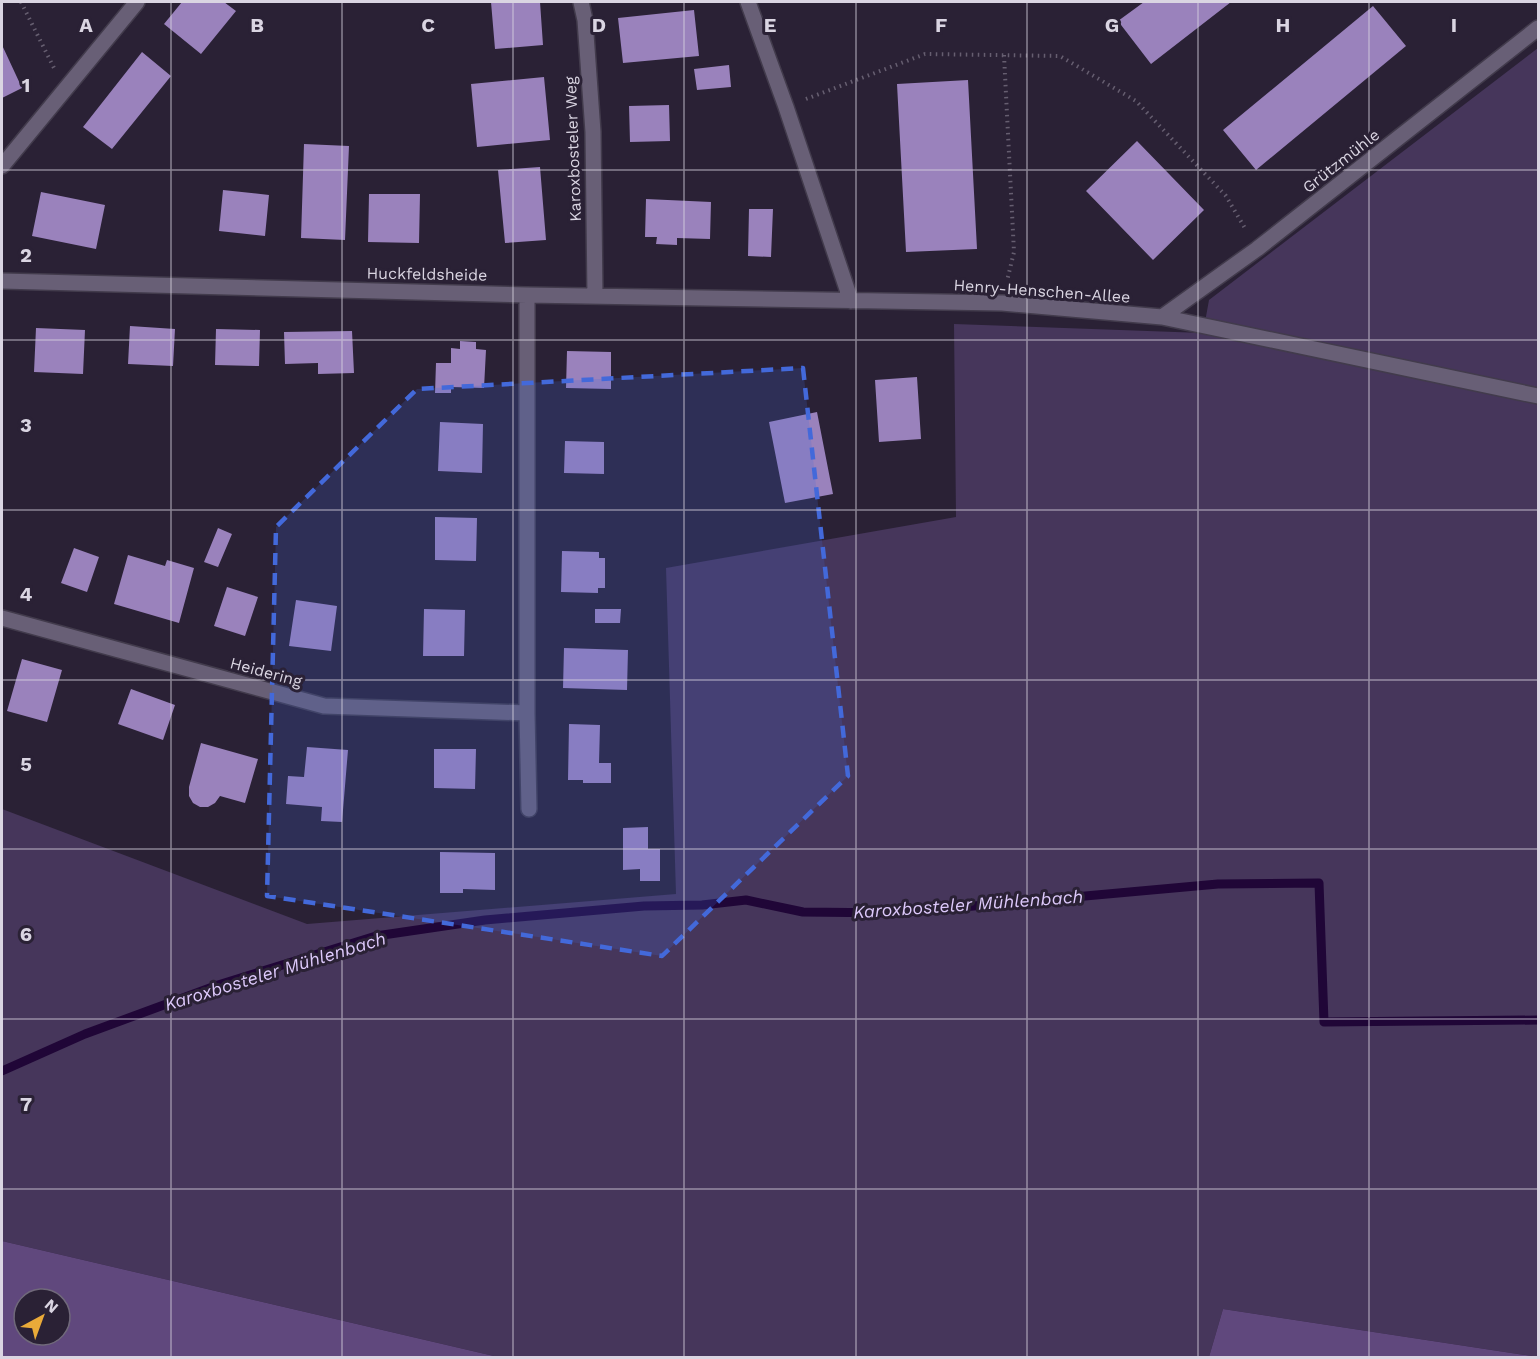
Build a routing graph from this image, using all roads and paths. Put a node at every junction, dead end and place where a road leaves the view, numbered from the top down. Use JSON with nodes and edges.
{"nodes":[{"id":1,"x":21,"y":2,"type":"edge"},
{"id":2,"x":137,"y":2,"type":"edge"},
{"id":3,"x":581,"y":2,"type":"edge"},
{"id":4,"x":748,"y":2,"type":"edge"},
{"id":5,"x":1539,"y":28,"type":"edge"},
{"id":6,"x":1004,"y":55,"type":"junction"},
{"id":7,"x":64,"y":90,"type":"junction"},
{"id":8,"x":786,"y":107,"type":"junction"},
{"id":9,"x":2,"y":166,"type":"edge"},
{"id":10,"x":1257,"y":249,"type":"junction"},
{"id":11,"x":1014,"y":252,"type":"dead end"},
{"id":12,"x":2,"y":281,"type":"edge"},
{"id":13,"x":527,"y":295,"type":"junction"},
{"id":14,"x":595,"y":296,"type":"junction"},
{"id":15,"x":851,"y":301,"type":"junction"},
{"id":16,"x":1162,"y":317,"type":"junction"},
{"id":17,"x":1539,"y":396,"type":"edge"},
{"id":18,"x":2,"y":618,"type":"edge"},
{"id":19,"x":527,"y":713,"type":"junction"},
{"id":20,"x":530,"y":809,"type":"dead end"}],
"edges":[{"from":1,"to":7,"type":"path"},
{"from":2,"to":7,"type":"street"},
{"from":3,"to":14,"type":"street","name":"Karoxbosteler Weg"},
{"from":4,"to":8,"type":"street"},
{"from":5,"to":10,"type":"street","name":"Grützmühle"},
{"from":6,"to":8,"type":"path"},
{"from":6,"to":10,"type":"path"},
{"from":6,"to":11,"type":"path"},
{"from":7,"to":9,"type":"street"},
{"from":8,"to":15,"type":"street"},
{"from":10,"to":16,"type":"street","name":"Grützmühle"},
{"from":12,"to":13,"type":"street","name":"Huckfeldsheide"},
{"from":13,"to":14,"type":"street","name":"Huckfeldsheide"},
{"from":13,"to":19,"type":"street"},
{"from":14,"to":15,"type":"street","name":"Huckfeldsheide"},
{"from":15,"to":16,"type":"street","name":"Henry-Henschen-Allee"},
{"from":16,"to":17,"type":"street","name":"Henry-Henschen-Allee"},
{"from":18,"to":19,"type":"street","name":"Heidering"},
{"from":19,"to":20,"type":"street"}]}
